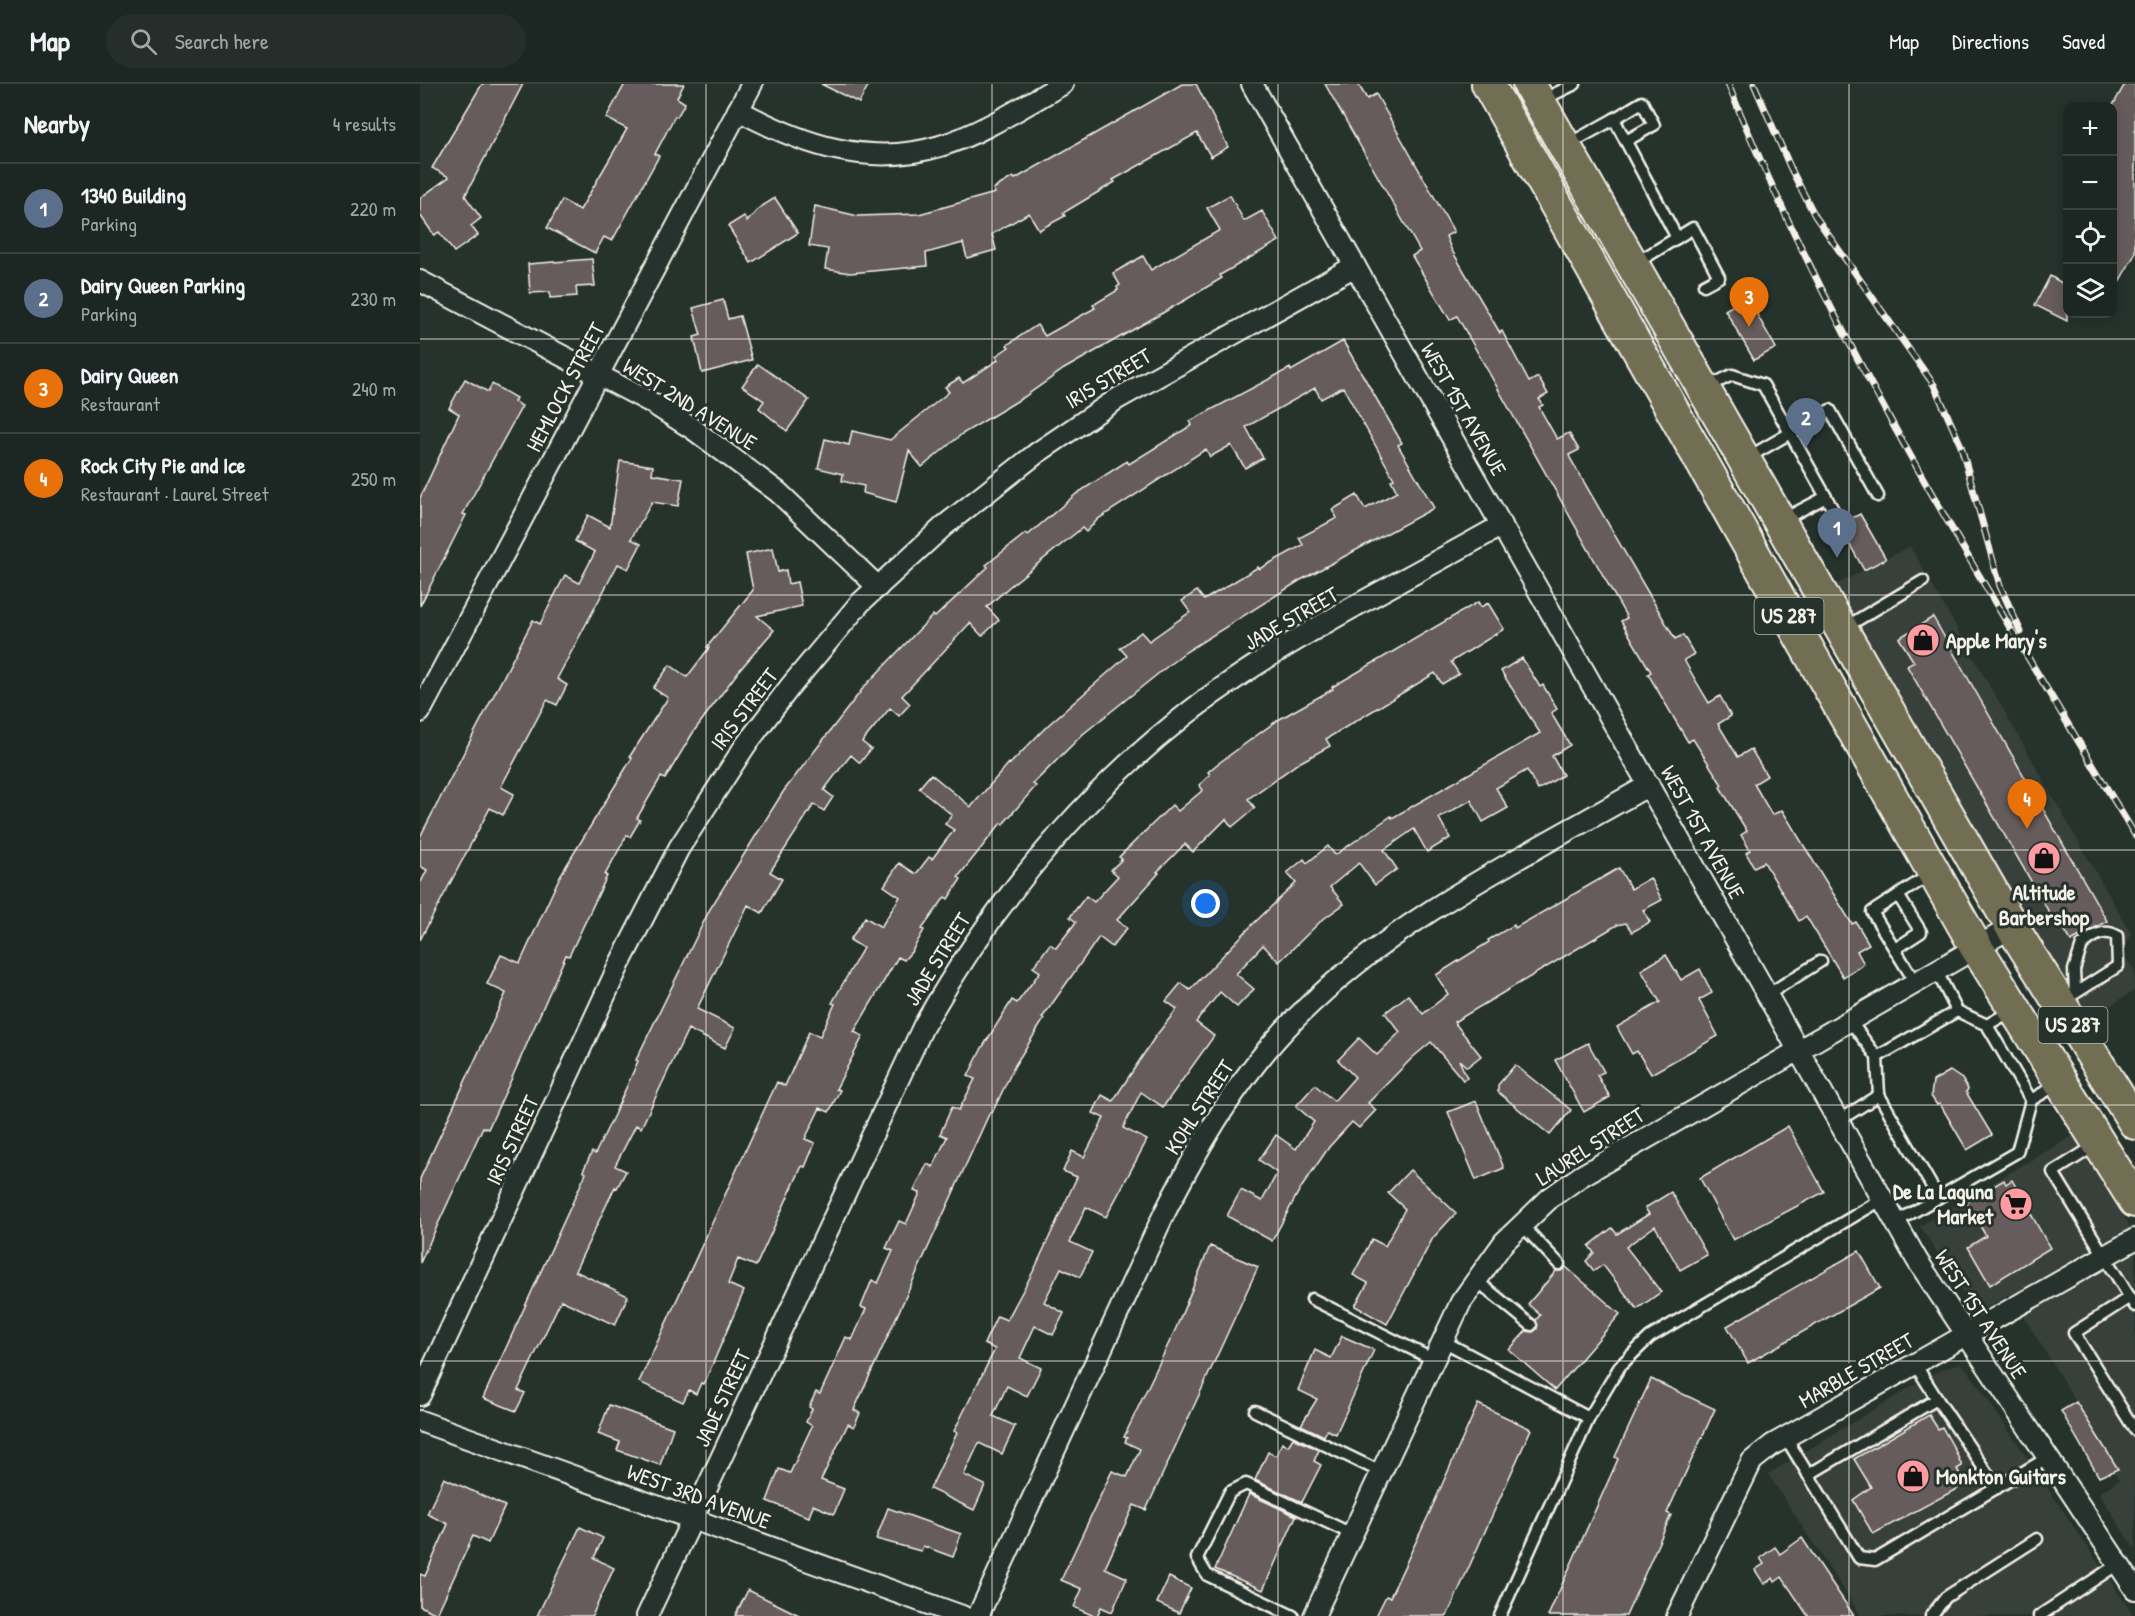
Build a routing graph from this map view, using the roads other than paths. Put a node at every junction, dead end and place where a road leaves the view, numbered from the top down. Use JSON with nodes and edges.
{"nodes":[{"id":1,"x":752,"y":84,"type":"edge"},
{"id":2,"x":1063,"y":84,"type":"edge"},
{"id":3,"x":1252,"y":84,"type":"edge"},
{"id":4,"x":1488,"y":84,"type":"edge"},
{"id":5,"x":1575,"y":84,"type":"edge"},
{"id":6,"x":1534,"y":93,"type":"edge"},
{"id":7,"x":738,"y":110,"type":"junction"},
{"id":8,"x":1614,"y":118,"type":"junction"},
{"id":9,"x":1626,"y":141,"type":"junction"},
{"id":10,"x":1565,"y":146,"type":"junction"},
{"id":11,"x":1677,"y":238,"type":"junction"},
{"id":12,"x":1633,"y":265,"type":"junction"},
{"id":13,"x":1355,"y":266,"type":"junction"},
{"id":14,"x":420,"y":281,"type":"edge"},
{"id":15,"x":1704,"y":285,"type":"dead end"},
{"id":16,"x":598,"y":375,"type":"junction"},
{"id":17,"x":1704,"y":389,"type":"junction"},
{"id":18,"x":1790,"y":433,"type":"junction"},
{"id":19,"x":1744,"y":460,"type":"junction"},
{"id":20,"x":1878,"y":496,"type":"dead end"},
{"id":21,"x":1826,"y":497,"type":"junction"},
{"id":22,"x":1837,"y":517,"type":"dead end"},
{"id":23,"x":1779,"y":522,"type":"junction"},
{"id":24,"x":1502,"y":525,"type":"junction"},
{"id":25,"x":1923,"y":580,"type":"dead end"},
{"id":26,"x":878,"y":587,"type":"junction"},
{"id":27,"x":1841,"y":630,"type":"junction"},
{"id":28,"x":420,"y":712,"type":"edge"},
{"id":29,"x":1649,"y":785,"type":"junction"},
{"id":30,"x":1934,"y":873,"type":"junction"},
{"id":31,"x":1898,"y":895,"type":"junction"},
{"id":32,"x":2012,"y":927,"type":"junction"},
{"id":33,"x":1976,"y":947,"type":"junction"},
{"id":34,"x":1895,"y":949,"type":"junction"},
{"id":35,"x":1821,"y":961,"type":"dead end"},
{"id":36,"x":1936,"y":970,"type":"junction"},
{"id":37,"x":1916,"y":982,"type":"junction"},
{"id":38,"x":1767,"y":994,"type":"junction"},
{"id":39,"x":2067,"y":998,"type":"junction"},
{"id":40,"x":2014,"y":1009,"type":"junction"},
{"id":41,"x":1957,"y":1011,"type":"junction"},
{"id":42,"x":1850,"y":1021,"type":"junction"},
{"id":43,"x":1988,"y":1025,"type":"junction"},
{"id":44,"x":1799,"y":1051,"type":"junction"},
{"id":45,"x":1877,"y":1057,"type":"junction"},
{"id":46,"x":2061,"y":1083,"type":"junction"},
{"id":47,"x":1879,"y":1095,"type":"junction"},
{"id":48,"x":2031,"y":1100,"type":"junction"},
{"id":49,"x":1838,"y":1121,"type":"junction"},
{"id":50,"x":2135,"y":1123,"type":"edge"},
{"id":51,"x":2099,"y":1143,"type":"junction"},
{"id":52,"x":1938,"y":1197,"type":"junction"},
{"id":53,"x":1883,"y":1199,"type":"junction"},
{"id":54,"x":2135,"y":1201,"type":"edge"},
{"id":55,"x":1896,"y":1222,"type":"junction"},
{"id":56,"x":1522,"y":1225,"type":"junction"},
{"id":57,"x":2135,"y":1239,"type":"edge"},
{"id":58,"x":2104,"y":1257,"type":"junction"},
{"id":59,"x":1559,"y":1264,"type":"dead end"},
{"id":60,"x":1476,"y":1280,"type":"junction"},
{"id":61,"x":1312,"y":1299,"type":"dead end"},
{"id":62,"x":2132,"y":1302,"type":"edge"},
{"id":63,"x":1531,"y":1325,"type":"dead end"},
{"id":64,"x":1966,"y":1335,"type":"junction"},
{"id":65,"x":1443,"y":1341,"type":"junction"},
{"id":66,"x":1434,"y":1360,"type":"junction"},
{"id":67,"x":1915,"y":1364,"type":"junction"},
{"id":68,"x":420,"y":1395,"type":"edge"},
{"id":69,"x":1937,"y":1399,"type":"junction"},
{"id":70,"x":1255,"y":1411,"type":"dead end"},
{"id":71,"x":1589,"y":1418,"type":"junction"},
{"id":72,"x":420,"y":1421,"type":"edge"},
{"id":73,"x":2135,"y":1430,"type":"edge"},
{"id":74,"x":1786,"y":1438,"type":"junction"},
{"id":75,"x":2047,"y":1458,"type":"junction"},
{"id":76,"x":1381,"y":1472,"type":"junction"},
{"id":77,"x":1808,"y":1475,"type":"junction"},
{"id":78,"x":1997,"y":1488,"type":"junction"},
{"id":79,"x":693,"y":1519,"type":"junction"},
{"id":80,"x":1352,"y":1534,"type":"junction"},
{"id":81,"x":2037,"y":1539,"type":"dead end"},
{"id":82,"x":2118,"y":1564,"type":"junction"},
{"id":83,"x":2135,"y":1589,"type":"edge"},
{"id":84,"x":647,"y":1616,"type":"edge"},
{"id":85,"x":962,"y":1616,"type":"edge"},
{"id":86,"x":978,"y":1616,"type":"edge"},
{"id":87,"x":1293,"y":1616,"type":"edge"},
{"id":88,"x":1314,"y":1616,"type":"edge"},
{"id":89,"x":1500,"y":1616,"type":"edge"},
{"id":90,"x":1677,"y":1616,"type":"edge"},
{"id":91,"x":1931,"y":1616,"type":"edge"},
{"id":92,"x":2039,"y":1616,"type":"edge"}],
"edges":[{"from":1,"to":7,"type":"street","name":"HEMLOCK STREET"},
{"from":2,"to":7,"type":"street"},
{"from":3,"to":13,"type":"street","name":"WEST 1ST AVENUE"},
{"from":4,"to":30,"type":"main road","number":"US 287"},
{"from":5,"to":6,"type":"lane"},
{"from":6,"to":10,"type":"main road","number":"US 287"},
{"from":7,"to":16,"type":"street","name":"HEMLOCK STREET"},
{"from":8,"to":9,"type":"lane"},
{"from":8,"to":9,"type":"lane"},
{"from":8,"to":10,"type":"lane"},
{"from":9,"to":11,"type":"lane"},
{"from":10,"to":12,"type":"main road","number":"US 287"},
{"from":11,"to":12,"type":"lane"},
{"from":11,"to":15,"type":"lane"},
{"from":12,"to":17,"type":"main road","number":"US 287"},
{"from":13,"to":24,"type":"street","name":"WEST 1ST AVENUE"},
{"from":13,"to":26,"type":"street","name":"IRIS STREET"},
{"from":14,"to":16,"type":"street","name":"WEST 2ND AVENUE"},
{"from":16,"to":26,"type":"street","name":"WEST 2ND AVENUE"},
{"from":16,"to":28,"type":"street","name":"HEMLOCK STREET"},
{"from":17,"to":18,"type":"lane"},
{"from":17,"to":19,"type":"main road","number":"US 287"},
{"from":18,"to":19,"type":"lane"},
{"from":18,"to":20,"type":"lane"},
{"from":18,"to":21,"type":"lane"},
{"from":19,"to":23,"type":"main road","number":"US 287"},
{"from":21,"to":22,"type":"lane"},
{"from":21,"to":23,"type":"lane"},
{"from":23,"to":27,"type":"main road","number":"US 287"},
{"from":24,"to":29,"type":"street","name":"WEST 1ST AVENUE"},
{"from":24,"to":79,"type":"street","name":"JADE STREET"},
{"from":25,"to":27,"type":"lane"},
{"from":26,"to":68,"type":"street","name":"IRIS STREET"},
{"from":27,"to":32,"type":"main road","number":"US 287"},
{"from":29,"to":38,"type":"street","name":"WEST 1ST AVENUE"},
{"from":29,"to":86,"type":"street","name":"KOHL STREET"},
{"from":30,"to":31,"type":"lane"},
{"from":30,"to":33,"type":"main road","number":"US 287"},
{"from":31,"to":34,"type":"lane"},
{"from":31,"to":34,"type":"lane"},
{"from":32,"to":33,"type":"street","name":"LAUREL STREET"},
{"from":32,"to":39,"type":"main road","number":"US 287"},
{"from":33,"to":36,"type":"street","name":"LAUREL STREET"},
{"from":33,"to":40,"type":"main road","number":"US 287"},
{"from":34,"to":37,"type":"lane"},
{"from":35,"to":38,"type":"lane"},
{"from":36,"to":37,"type":"street","name":"LAUREL STREET"},
{"from":36,"to":41,"type":"lane"},
{"from":37,"to":42,"type":"street","name":"LAUREL STREET"},
{"from":38,"to":44,"type":"street","name":"WEST 1ST AVENUE"},
{"from":39,"to":39,"type":"lane"},
{"from":39,"to":50,"type":"main road","number":"US 287"},
{"from":40,"to":43,"type":"lane"},
{"from":40,"to":46,"type":"main road","number":"US 287"},
{"from":41,"to":43,"type":"lane"},
{"from":41,"to":45,"type":"lane"},
{"from":42,"to":44,"type":"street","name":"LAUREL STREET"},
{"from":42,"to":45,"type":"lane"},
{"from":43,"to":48,"type":"lane"},
{"from":44,"to":49,"type":"street","name":"WEST 1ST AVENUE"},
{"from":44,"to":56,"type":"street","name":"LAUREL STREET"},
{"from":45,"to":47,"type":"lane"},
{"from":46,"to":48,"type":"lane"},
{"from":46,"to":51,"type":"main road","number":"US 287"},
{"from":47,"to":49,"type":"lane"},
{"from":47,"to":52,"type":"lane"},
{"from":48,"to":52,"type":"lane"},
{"from":49,"to":53,"type":"street","name":"WEST 1ST AVENUE"},
{"from":51,"to":54,"type":"main road","number":"US 287"},
{"from":51,"to":58,"type":"lane"},
{"from":52,"to":55,"type":"lane"},
{"from":53,"to":55,"type":"street","name":"WEST 1ST AVENUE"},
{"from":53,"to":71,"type":"lane"},
{"from":55,"to":64,"type":"street","name":"WEST 1ST AVENUE"},
{"from":56,"to":59,"type":"lane"},
{"from":56,"to":60,"type":"street","name":"LAUREL STREET"},
{"from":57,"to":58,"type":"street","name":"MARBLE STREET"},
{"from":58,"to":62,"type":"lane"},
{"from":58,"to":64,"type":"street","name":"MARBLE STREET"},
{"from":60,"to":63,"type":"lane"},
{"from":60,"to":65,"type":"street","name":"LAUREL STREET"},
{"from":61,"to":66,"type":"lane"},
{"from":62,"to":73,"type":"lane"},
{"from":64,"to":67,"type":"street","name":"MARBLE STREET"},
{"from":64,"to":75,"type":"street","name":"WEST 1ST AVENUE"},
{"from":65,"to":66,"type":"street","name":"LAUREL STREET"},
{"from":65,"to":71,"type":"lane"},
{"from":66,"to":76,"type":"street","name":"LAUREL STREET"},
{"from":67,"to":69,"type":"lane"},
{"from":67,"to":74,"type":"street","name":"MARBLE STREET"},
{"from":69,"to":77,"type":"lane"},
{"from":69,"to":78,"type":"lane"},
{"from":70,"to":76,"type":"lane"},
{"from":71,"to":89,"type":"lane"},
{"from":72,"to":79,"type":"street","name":"WEST 3RD AVENUE"},
{"from":74,"to":77,"type":"lane"},
{"from":74,"to":90,"type":"street","name":"MARBLE STREET"},
{"from":75,"to":78,"type":"lane"},
{"from":75,"to":82,"type":"street","name":"WEST 1ST AVENUE"},
{"from":76,"to":80,"type":"street","name":"LAUREL STREET"},
{"from":77,"to":78,"type":"lane"},
{"from":79,"to":84,"type":"street","name":"JADE STREET"},
{"from":79,"to":85,"type":"street","name":"WEST 3RD AVENUE"},
{"from":80,"to":87,"type":"lane"},
{"from":80,"to":88,"type":"street","name":"LAUREL STREET"},
{"from":81,"to":91,"type":"lane"},
{"from":82,"to":83,"type":"street","name":"WEST 1ST AVENUE"},
{"from":82,"to":92,"type":"lane"}]}
